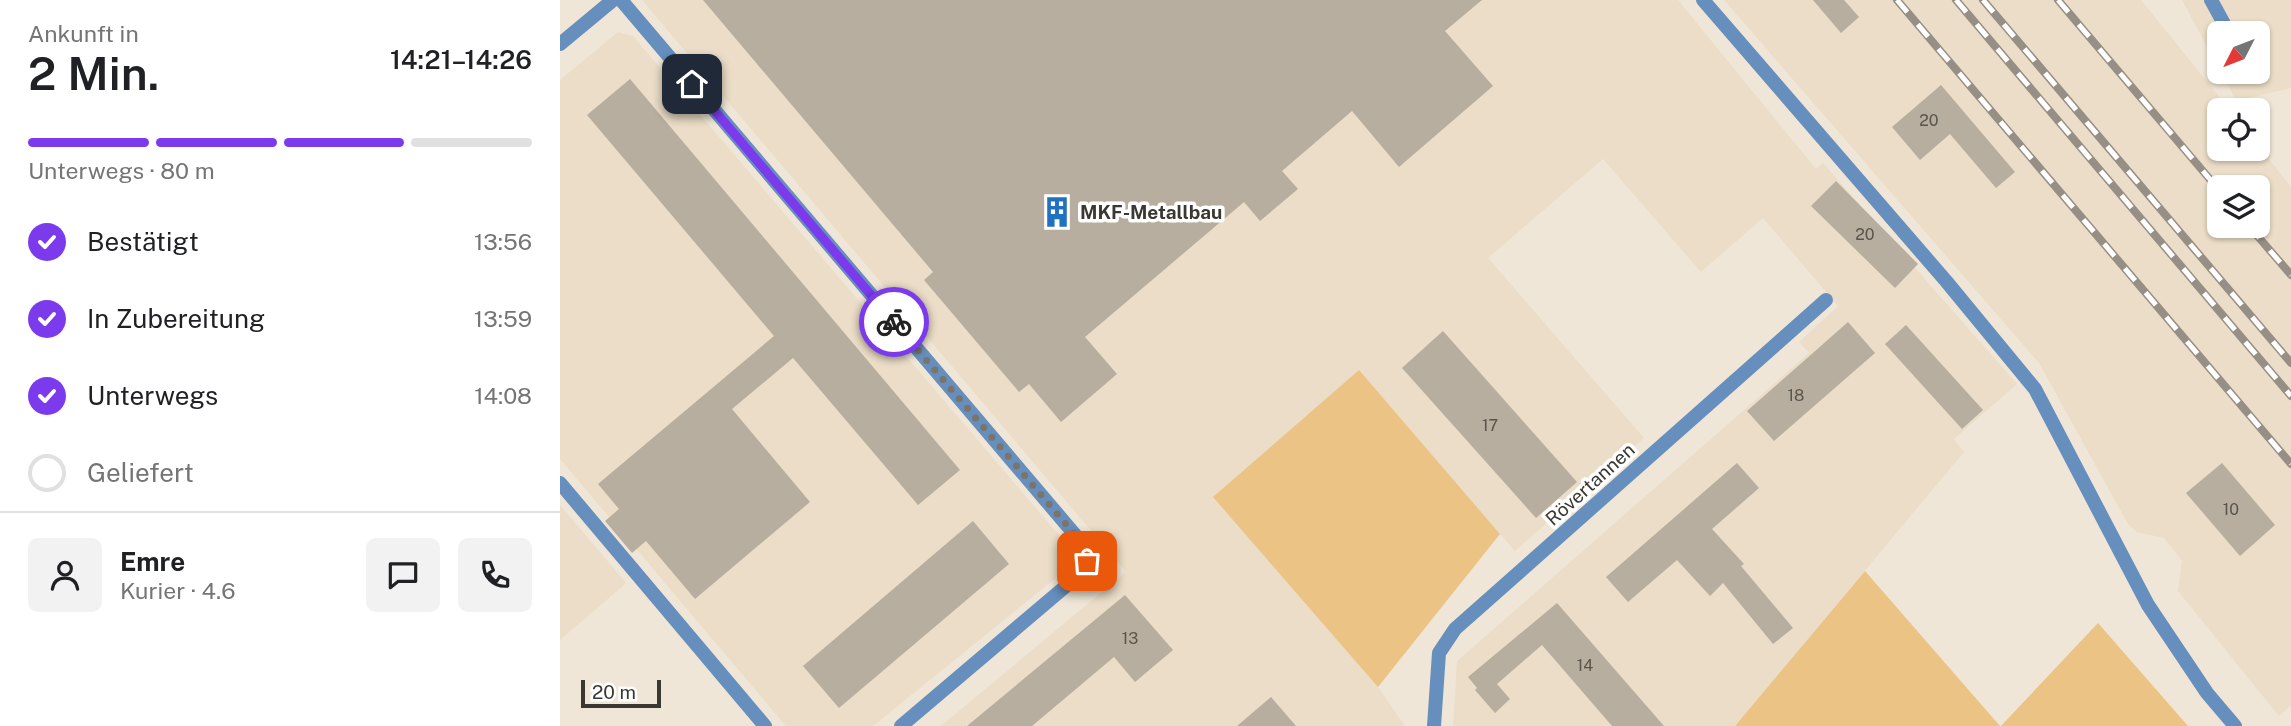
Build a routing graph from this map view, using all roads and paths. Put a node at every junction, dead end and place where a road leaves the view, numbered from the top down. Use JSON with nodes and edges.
{"nodes":[{"id":1,"x":613,"y":0,"type":"edge"},
{"id":2,"x":621,"y":0,"type":"edge"},
{"id":3,"x":1703,"y":0,"type":"edge"},
{"id":4,"x":2211,"y":0,"type":"edge"},
{"id":5,"x":2222,"y":21,"type":"edge"},
{"id":6,"x":560,"y":44,"type":"edge"},
{"id":7,"x":1826,"y":300,"type":"dead end"},
{"id":8,"x":560,"y":483,"type":"edge"},
{"id":9,"x":765,"y":726,"type":"edge"},
{"id":10,"x":901,"y":726,"type":"edge"},
{"id":11,"x":1434,"y":726,"type":"edge"},
{"id":12,"x":2235,"y":726,"type":"edge"}],
"edges":[{"from":1,"to":6,"type":"street"},
{"from":2,"to":10,"type":"street"},
{"from":3,"to":12,"type":"street"},
{"from":4,"to":5,"type":"street"},
{"from":7,"to":11,"type":"street","name":"Rövertannen"},
{"from":8,"to":9,"type":"street"}]}
